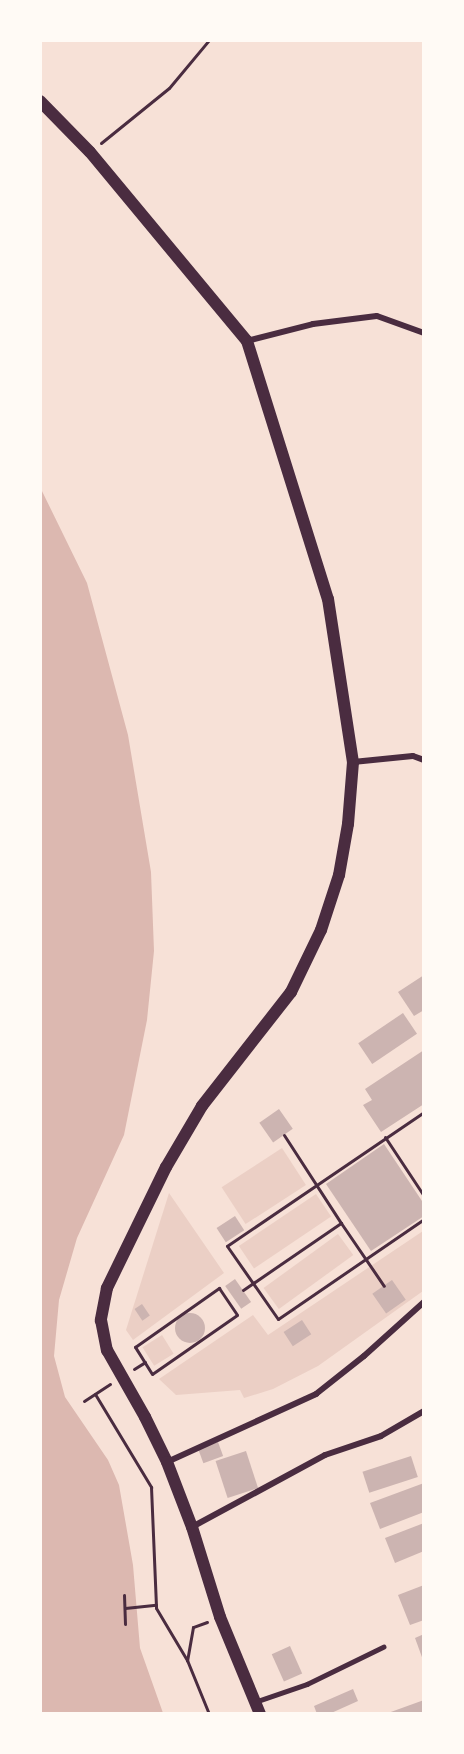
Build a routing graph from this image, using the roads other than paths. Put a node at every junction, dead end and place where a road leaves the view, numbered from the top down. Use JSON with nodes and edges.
{"nodes":[{"id":1,"x":40,"y":101,"type":"edge"},
{"id":2,"x":423,"y":333,"type":"edge"},
{"id":3,"x":247,"y":341,"type":"junction"},
{"id":4,"x":423,"y":760,"type":"edge"},
{"id":5,"x":353,"y":762,"type":"junction"},
{"id":6,"x":423,"y":1302,"type":"edge"},
{"id":7,"x":423,"y":1410,"type":"edge"},
{"id":8,"x":167,"y":1462,"type":"junction"},
{"id":9,"x":192,"y":1527,"type":"junction"},
{"id":10,"x":383,"y":1647,"type":"dead end"},
{"id":11,"x":258,"y":1708,"type":"edge"}],
"edges":[{"from":1,"to":3,"type":"main road"},
{"from":2,"to":3,"type":"street"},
{"from":3,"to":5,"type":"main road"},
{"from":4,"to":5,"type":"street"},
{"from":5,"to":8,"type":"main road"},
{"from":6,"to":8,"type":"street"},
{"from":7,"to":9,"type":"street"},
{"from":8,"to":9,"type":"main road"},
{"from":9,"to":11,"type":"main road"},
{"from":10,"to":11,"type":"lane"}]}
